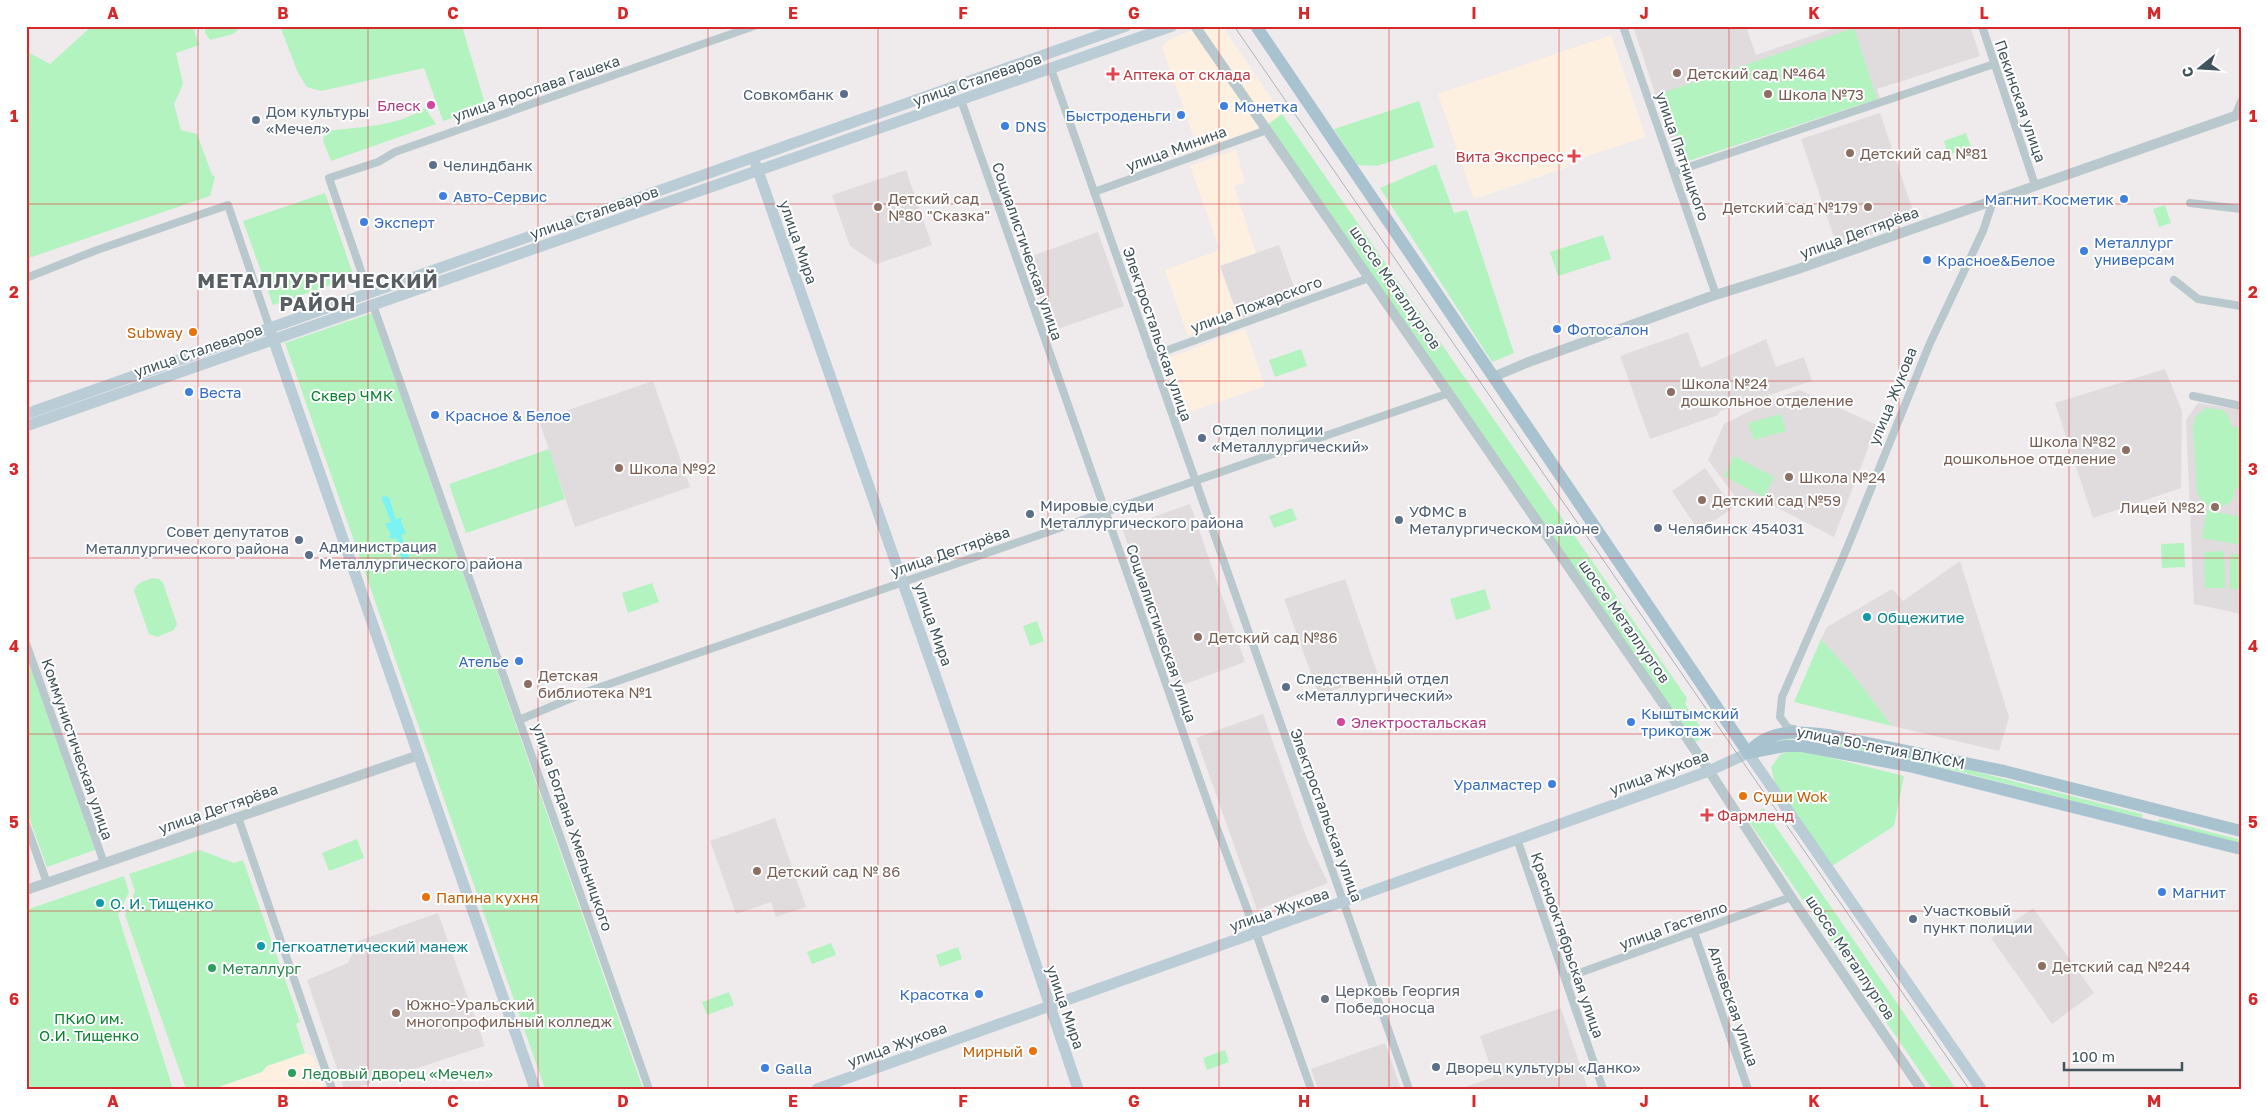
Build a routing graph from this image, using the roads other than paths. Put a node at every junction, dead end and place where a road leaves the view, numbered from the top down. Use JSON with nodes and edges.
{"nodes":[{"id":1,"x":754,"y":26,"type":"edge"},
{"id":2,"x":1126,"y":26,"type":"edge"},
{"id":3,"x":1172,"y":26,"type":"edge"},
{"id":4,"x":1195,"y":26,"type":"edge"},
{"id":5,"x":1256,"y":26,"type":"edge"},
{"id":6,"x":1623,"y":26,"type":"edge"},
{"id":7,"x":1982,"y":26,"type":"edge"},
{"id":8,"x":1046,"y":54,"type":"junction"},
{"id":9,"x":1994,"y":64,"type":"junction"},
{"id":10,"x":1051,"y":69,"type":"junction"},
{"id":11,"x":961,"y":100,"type":"junction"},
{"id":12,"x":2238,"y":108,"type":"edge"},
{"id":13,"x":1267,"y":130,"type":"junction"},
{"id":14,"x":754,"y":158,"type":"junction"},
{"id":15,"x":758,"y":171,"type":"junction"},
{"id":16,"x":1674,"y":172,"type":"junction"},
{"id":17,"x":328,"y":178,"type":"joint"},
{"id":18,"x":2035,"y":185,"type":"junction"},
{"id":19,"x":1094,"y":192,"type":"junction"},
{"id":20,"x":1993,"y":201,"type":"junction"},
{"id":21,"x":2190,"y":203,"type":"dead end"},
{"id":22,"x":2241,"y":209,"type":"edge"},
{"id":23,"x":26,"y":278,"type":"edge"},
{"id":24,"x":1369,"y":278,"type":"junction"},
{"id":25,"x":2174,"y":280,"type":"dead end"},
{"id":26,"x":369,"y":294,"type":"junction"},
{"id":27,"x":1716,"y":295,"type":"junction"},
{"id":28,"x":373,"y":305,"type":"junction"},
{"id":29,"x":2241,"y":306,"type":"edge"},
{"id":30,"x":272,"y":334,"type":"junction"},
{"id":31,"x":1151,"y":356,"type":"junction"},
{"id":32,"x":1494,"y":377,"type":"junction"},
{"id":33,"x":1449,"y":393,"type":"junction"},
{"id":34,"x":2193,"y":396,"type":"dead end"},
{"id":35,"x":2241,"y":406,"type":"edge"},
{"id":36,"x":26,"y":414,"type":"edge"},
{"id":37,"x":26,"y":426,"type":"edge"},
{"id":38,"x":1195,"y":482,"type":"junction"},
{"id":39,"x":1106,"y":513,"type":"junction"},
{"id":40,"x":903,"y":583,"type":"junction"},
{"id":41,"x":26,"y":643,"type":"edge"},
{"id":42,"x":519,"y":720,"type":"junction"},
{"id":43,"x":1801,"y":731,"type":"junction"},
{"id":44,"x":1748,"y":753,"type":"junction"},
{"id":45,"x":419,"y":755,"type":"junction"},
{"id":46,"x":1709,"y":771,"type":"junction"},
{"id":47,"x":238,"y":817,"type":"junction"},
{"id":48,"x":26,"y":824,"type":"edge"},
{"id":49,"x":2241,"y":831,"type":"edge"},
{"id":50,"x":1517,"y":839,"type":"junction"},
{"id":51,"x":2241,"y":849,"type":"edge"},
{"id":52,"x":104,"y":863,"type":"junction"},
{"id":53,"x":47,"y":883,"type":"junction"},
{"id":54,"x":26,"y":890,"type":"edge"},
{"id":55,"x":1790,"y":897,"type":"junction"},
{"id":56,"x":1344,"y":902,"type":"junction"},
{"id":57,"x":1694,"y":932,"type":"junction"},
{"id":58,"x":1256,"y":933,"type":"junction"},
{"id":59,"x":1565,"y":978,"type":"junction"},
{"id":60,"x":1049,"y":1005,"type":"junction"},
{"id":61,"x":824,"y":1088,"type":"edge"},
{"id":62,"x":332,"y":1089,"type":"edge"},
{"id":63,"x":535,"y":1089,"type":"edge"},
{"id":64,"x":649,"y":1089,"type":"edge"},
{"id":65,"x":1078,"y":1089,"type":"edge"},
{"id":66,"x":1311,"y":1089,"type":"edge"},
{"id":67,"x":1409,"y":1089,"type":"edge"},
{"id":68,"x":1603,"y":1089,"type":"edge"},
{"id":69,"x":1748,"y":1089,"type":"edge"},
{"id":70,"x":1921,"y":1089,"type":"edge"},
{"id":71,"x":1981,"y":1089,"type":"edge"}],
"edges":[{"from":1,"to":17,"type":"street","name":"улица Ярослава Гашека"},
{"from":2,"to":8,"type":"main road","name":"улица Сталеваров"},
{"from":3,"to":10,"type":"main road","name":"улица Сталеваров"},
{"from":4,"to":13,"type":"street","name":"шоссе Металлургов"},
{"from":5,"to":32,"type":"main road","name":"шоссе Металлургов"},
{"from":6,"to":16,"type":"street","name":"улица Пятницкого"},
{"from":7,"to":9,"type":"street","name":"Пекинская улица"},
{"from":8,"to":10,"type":"main road"},
{"from":8,"to":14,"type":"main road","name":"улица Сталеваров"},
{"from":9,"to":16,"type":"street"},
{"from":9,"to":18,"type":"street","name":"Пекинская улица"},
{"from":10,"to":11,"type":"main road","name":"улица Сталеваров"},
{"from":10,"to":19,"type":"street","name":"Электростальская улица"},
{"from":11,"to":15,"type":"main road","name":"улица Сталеваров"},
{"from":11,"to":39,"type":"street","name":"Социалистическая улица"},
{"from":12,"to":18,"type":"street","name":"улица Дегтярёва"},
{"from":13,"to":19,"type":"street","name":"улица Минина"},
{"from":13,"to":24,"type":"street","name":"шоссе Металлургов"},
{"from":14,"to":15,"type":"main road","name":"улица Мира"},
{"from":14,"to":26,"type":"main road","name":"улица Сталеваров"},
{"from":15,"to":28,"type":"main road","name":"улица Сталеваров"},
{"from":15,"to":40,"type":"main road","name":"улица Мира"},
{"from":16,"to":27,"type":"street","name":"улица Пятницкого"},
{"from":17,"to":26,"type":"street","name":"улица Богдана Хмельницкого"},
{"from":18,"to":20,"type":"street","name":"улица Дегтярёва"},
{"from":19,"to":31,"type":"street","name":"Электростальская улица"},
{"from":20,"to":27,"type":"street","name":"улица Дегтярёва"},
{"from":20,"to":43,"type":"street","name":"улица Жукова"},
{"from":21,"to":22,"type":"street"},
{"from":23,"to":30,"type":"street"},
{"from":24,"to":31,"type":"street","name":"улица Пожарского"},
{"from":24,"to":33,"type":"street","name":"шоссе Металлургов"},
{"from":25,"to":29,"type":"street"},
{"from":26,"to":28,"type":"main road","name":"улица Богдана Хмельницкого"},
{"from":26,"to":30,"type":"main road","name":"улица Сталеваров"},
{"from":27,"to":32,"type":"street","name":"улица Дегтярёва"},
{"from":28,"to":30,"type":"main road","name":"улица Сталеваров"},
{"from":28,"to":42,"type":"street","name":"улица Богдана Хмельницкого"},
{"from":30,"to":36,"type":"main road","name":"улица Сталеваров"},
{"from":30,"to":37,"type":"main road","name":"улица Сталеваров"},
{"from":30,"to":45,"type":"main road"},
{"from":31,"to":38,"type":"street","name":"Электростальская улица"},
{"from":32,"to":44,"type":"main road","name":"шоссе Металлургов"},
{"from":33,"to":38,"type":"street","name":"улица Дегтярёва"},
{"from":33,"to":46,"type":"street","name":"шоссе Металлургов"},
{"from":34,"to":35,"type":"street"},
{"from":38,"to":39,"type":"street","name":"улица Дегтярёва"},
{"from":38,"to":56,"type":"street","name":"Электростальская улица"},
{"from":39,"to":40,"type":"street","name":"улица Дегтярёва"},
{"from":39,"to":58,"type":"street","name":"Социалистическая улица"},
{"from":40,"to":42,"type":"street","name":"улица Дегтярёва"},
{"from":40,"to":60,"type":"main road","name":"улица Мира"},
{"from":41,"to":52,"type":"street","name":"Коммунистическая улица"},
{"from":42,"to":64,"type":"street","name":"улица Богдана Хмельницкого"},
{"from":43,"to":44,"type":"main road","name":"улица 50-летия ВЛКСМ"},
{"from":43,"to":49,"type":"main road","name":"улица 50-летия ВЛКСМ"},
{"from":44,"to":46,"type":"main road","name":"улица Жукова"},
{"from":44,"to":51,"type":"main road","name":"улица 50-летия ВЛКСМ"},
{"from":44,"to":71,"type":"main road","name":"шоссе Металлургов"},
{"from":45,"to":47,"type":"street","name":"улица Дегтярёва"},
{"from":45,"to":63,"type":"main road"},
{"from":46,"to":50,"type":"main road","name":"улица Жукова"},
{"from":46,"to":55,"type":"street","name":"шоссе Металлургов"},
{"from":47,"to":52,"type":"street","name":"улица Дегтярёва"},
{"from":47,"to":62,"type":"street"},
{"from":48,"to":53,"type":"street"},
{"from":50,"to":56,"type":"main road","name":"улица Жукова"},
{"from":50,"to":59,"type":"street","name":"Краснооктябрьская улица"},
{"from":52,"to":53,"type":"street","name":"улица Дегтярёва"},
{"from":53,"to":54,"type":"street","name":"улица Дегтярёва"},
{"from":55,"to":57,"type":"street","name":"улица Гастелло"},
{"from":55,"to":70,"type":"street","name":"шоссе Металлургов"},
{"from":56,"to":58,"type":"main road","name":"улица Жукова"},
{"from":56,"to":67,"type":"street","name":"Электростальская улица"},
{"from":57,"to":59,"type":"street","name":"улица Гастелло"},
{"from":57,"to":69,"type":"street","name":"Алчевская улица"},
{"from":58,"to":60,"type":"main road","name":"улица Жукова"},
{"from":58,"to":66,"type":"street","name":"Социалистическая улица"},
{"from":59,"to":68,"type":"street","name":"Краснооктябрьская улица"},
{"from":60,"to":61,"type":"main road","name":"улица Жукова"},
{"from":60,"to":65,"type":"main road","name":"улица Мира"}]}
